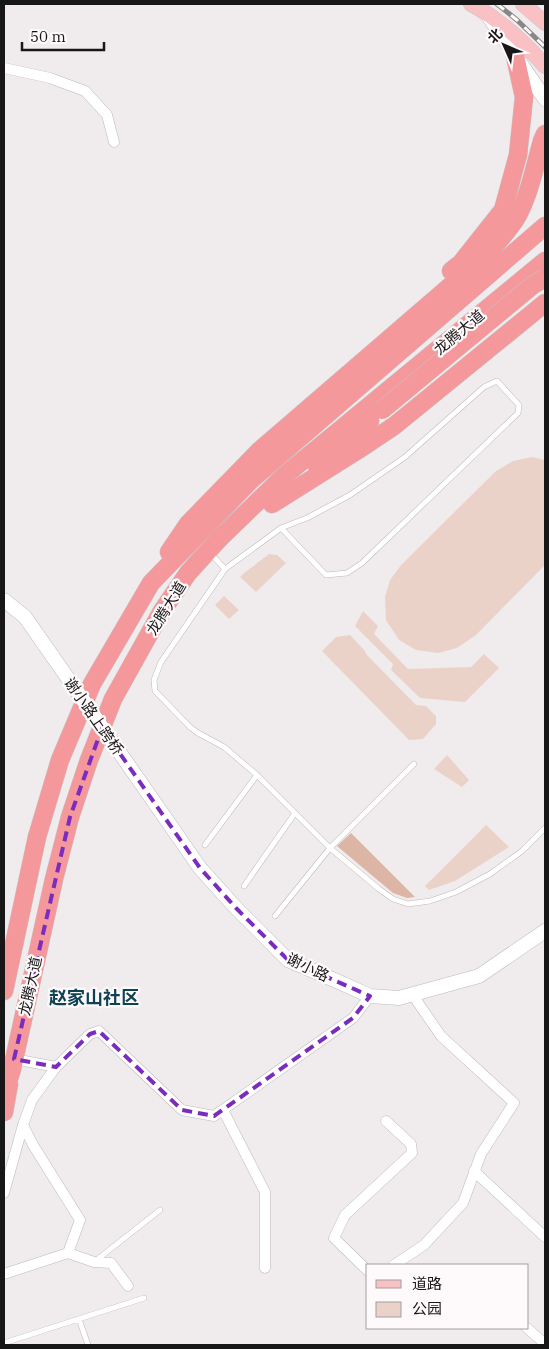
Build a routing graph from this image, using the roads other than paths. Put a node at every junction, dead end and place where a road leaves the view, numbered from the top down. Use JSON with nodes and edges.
{"nodes":[{"id":1,"x":470,"y":4,"type":"edge"},
{"id":2,"x":523,"y":4,"type":"edge"},
{"id":3,"x":486,"y":12,"type":"junction"},
{"id":4,"x":545,"y":23,"type":"edge"},
{"id":5,"x":515,"y":56,"type":"junction"},
{"id":6,"x":541,"y":61,"type":"edge"},
{"id":7,"x":4,"y":68,"type":"edge"},
{"id":8,"x":545,"y":99,"type":"edge"},
{"id":9,"x":545,"y":134,"type":"edge"},
{"id":10,"x":114,"y":142,"type":"dead end"},
{"id":11,"x":543,"y":223,"type":"edge"},
{"id":12,"x":545,"y":261,"type":"edge"},
{"id":13,"x":545,"y":278,"type":"edge"},
{"id":14,"x":545,"y":303,"type":"edge"},
{"id":15,"x":252,"y":480,"type":"junction"},
{"id":16,"x":209,"y":502,"type":"junction"},
{"id":17,"x":272,"y":504,"type":"junction"},
{"id":18,"x":281,"y":528,"type":"junction"},
{"id":19,"x":213,"y":545,"type":"junction"},
{"id":20,"x":225,"y":569,"type":"junction"},
{"id":21,"x":151,"y":582,"type":"junction"},
{"id":22,"x":4,"y":600,"type":"edge"},
{"id":23,"x":414,"y":764,"type":"dead end"},
{"id":24,"x":257,"y":774,"type":"junction"},
{"id":25,"x":136,"y":776,"type":"joint"},
{"id":26,"x":295,"y":813,"type":"junction"},
{"id":27,"x":545,"y":828,"type":"edge"},
{"id":28,"x":205,"y":845,"type":"dead end"},
{"id":29,"x":330,"y":848,"type":"junction"},
{"id":30,"x":244,"y":886,"type":"dead end"},
{"id":31,"x":275,"y":916,"type":"dead end"},
{"id":32,"x":545,"y":931,"type":"edge"},
{"id":33,"x":4,"y":991,"type":"edge"},
{"id":34,"x":412,"y":994,"type":"junction"},
{"id":35,"x":370,"y":996,"type":"junction"},
{"id":36,"x":13,"y":1064,"type":"junction"},
{"id":37,"x":56,"y":1067,"type":"junction"},
{"id":38,"x":4,"y":1095,"type":"edge"},
{"id":39,"x":223,"y":1110,"type":"junction"},
{"id":40,"x":4,"y":1112,"type":"edge"},
{"id":41,"x":386,"y":1121,"type":"dead end"},
{"id":42,"x":24,"y":1125,"type":"junction"},
{"id":43,"x":474,"y":1171,"type":"junction"},
{"id":44,"x":4,"y":1193,"type":"edge"},
{"id":45,"x":160,"y":1210,"type":"dead end"},
{"id":46,"x":545,"y":1238,"type":"edge"},
{"id":47,"x":68,"y":1253,"type":"junction"},
{"id":48,"x":94,"y":1262,"type":"junction"},
{"id":49,"x":408,"y":1262,"type":"edge"},
{"id":50,"x":265,"y":1268,"type":"dead end"},
{"id":51,"x":366,"y":1269,"type":"edge"},
{"id":52,"x":4,"y":1274,"type":"edge"},
{"id":53,"x":128,"y":1286,"type":"dead end"},
{"id":54,"x":144,"y":1298,"type":"dead end"},
{"id":55,"x":79,"y":1319,"type":"junction"},
{"id":56,"x":528,"y":1329,"type":"edge"},
{"id":57,"x":4,"y":1343,"type":"edge"},
{"id":58,"x":545,"y":1344,"type":"edge"},
{"id":59,"x":88,"y":1345,"type":"edge"}],
"edges":[{"from":1,"to":3,"type":"main road"},
{"from":2,"to":4,"type":"main road"},
{"from":3,"to":5,"type":"street"},
{"from":3,"to":6,"type":"main road"},
{"from":5,"to":8,"type":"street"},
{"from":5,"to":16,"type":"highway"},
{"from":7,"to":10,"type":"street"},
{"from":9,"to":16,"type":"highway"},
{"from":11,"to":15,"type":"highway","name":"龙腾大道"},
{"from":12,"to":19,"type":"highway","name":"龙腾大道"},
{"from":13,"to":17,"type":"highway","bridge":true},
{"from":14,"to":17,"type":"highway"},
{"from":15,"to":16,"type":"highway"},
{"from":15,"to":21,"type":"highway","name":"龙腾大道"},
{"from":16,"to":21,"type":"highway"},
{"from":17,"to":19,"type":"highway"},
{"from":18,"to":18,"type":"lane"},
{"from":18,"to":20,"type":"lane"},
{"from":19,"to":20,"type":"lane"},
{"from":19,"to":36,"type":"highway","name":"龙腾大道"},
{"from":20,"to":24,"type":"lane"},
{"from":21,"to":33,"type":"highway","name":"龙腾大道"},
{"from":22,"to":25,"type":"street","name":"谢小路上跨桥","bridge":true},
{"from":23,"to":29,"type":"lane"},
{"from":24,"to":26,"type":"lane"},
{"from":24,"to":28,"type":"lane"},
{"from":25,"to":35,"type":"street","name":"谢小路"},
{"from":26,"to":29,"type":"lane"},
{"from":26,"to":30,"type":"lane"},
{"from":27,"to":29,"type":"lane"},
{"from":29,"to":31,"type":"lane"},
{"from":32,"to":34,"type":"street","name":"谢小路"},
{"from":34,"to":35,"type":"street","name":"谢小路"},
{"from":34,"to":43,"type":"street"},
{"from":35,"to":39,"type":"street"},
{"from":36,"to":37,"type":"street"},
{"from":36,"to":38,"type":"highway","name":"龙腾大道"},
{"from":36,"to":40,"type":"highway"},
{"from":37,"to":39,"type":"street"},
{"from":37,"to":42,"type":"street"},
{"from":39,"to":50,"type":"street"},
{"from":41,"to":51,"type":"street"},
{"from":42,"to":44,"type":"street"},
{"from":42,"to":47,"type":"street"},
{"from":43,"to":46,"type":"street"},
{"from":43,"to":49,"type":"street"},
{"from":45,"to":48,"type":"lane"},
{"from":47,"to":48,"type":"street"},
{"from":47,"to":52,"type":"street"},
{"from":48,"to":53,"type":"street"},
{"from":54,"to":55,"type":"lane"},
{"from":55,"to":57,"type":"lane"},
{"from":55,"to":59,"type":"lane"},
{"from":56,"to":58,"type":"street"}]}
